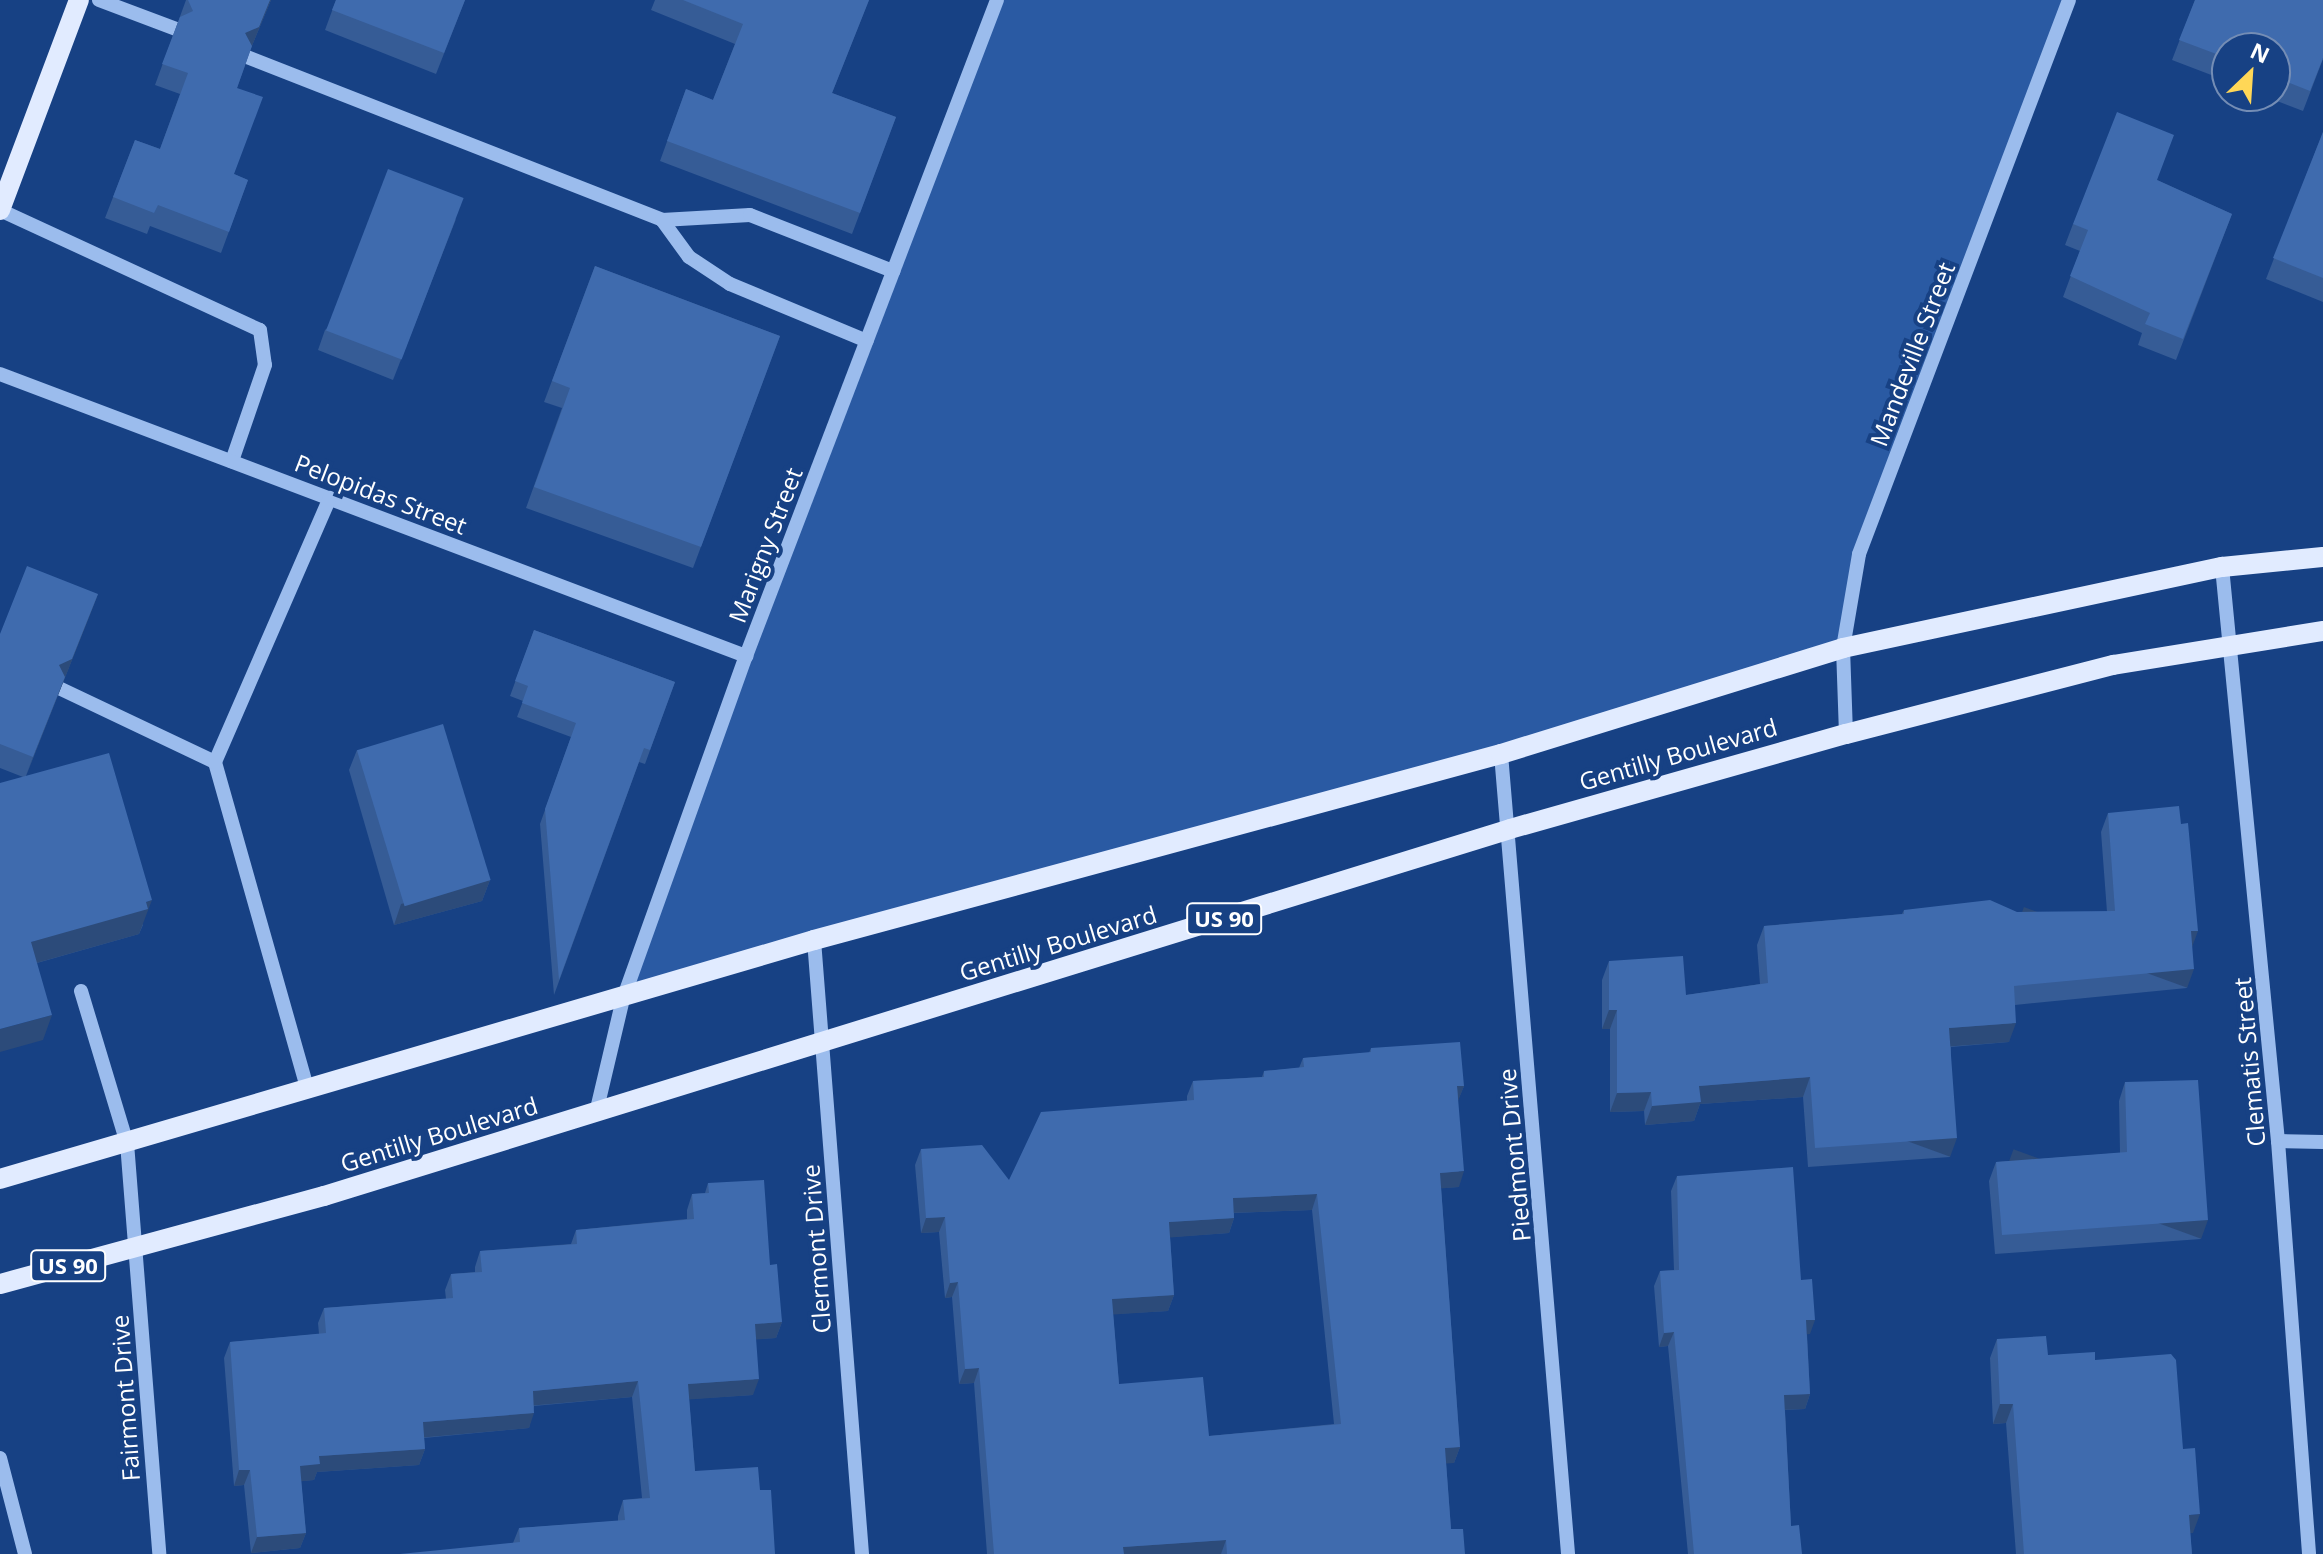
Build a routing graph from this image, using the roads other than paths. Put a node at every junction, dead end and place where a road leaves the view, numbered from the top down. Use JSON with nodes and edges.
{"nodes":[{"id":1,"x":79,"y":0,"type":"edge"},
{"id":2,"x":99,"y":0,"type":"edge"},
{"id":3,"x":997,"y":0,"type":"edge"},
{"id":4,"x":2069,"y":0,"type":"edge"},
{"id":5,"x":176,"y":29,"type":"edge"},
{"id":6,"x":247,"y":57,"type":"edge"},
{"id":7,"x":0,"y":210,"type":"edge"},
{"id":8,"x":662,"y":220,"type":"junction"},
{"id":9,"x":893,"y":271,"type":"junction"},
{"id":10,"x":867,"y":341,"type":"junction"},
{"id":11,"x":0,"y":374,"type":"edge"},
{"id":12,"x":232,"y":461,"type":"junction"},
{"id":13,"x":330,"y":498,"type":"junction"},
{"id":14,"x":2323,"y":557,"type":"edge"},
{"id":15,"x":2222,"y":567,"type":"junction"},
{"id":16,"x":2323,"y":631,"type":"edge"},
{"id":17,"x":2233,"y":642,"type":"junction"},
{"id":18,"x":1843,"y":648,"type":"junction"},
{"id":19,"x":746,"y":656,"type":"junction"},
{"id":20,"x":61,"y":689,"type":"edge"},
{"id":21,"x":1846,"y":734,"type":"junction"},
{"id":22,"x":1501,"y":754,"type":"junction"},
{"id":23,"x":215,"y":762,"type":"junction"},
{"id":24,"x":1510,"y":829,"type":"junction"},
{"id":25,"x":814,"y":940,"type":"junction"},
{"id":26,"x":81,"y":991,"type":"dead end"},
{"id":27,"x":623,"y":999,"type":"junction"},
{"id":28,"x":823,"y":1045,"type":"junction"},
{"id":29,"x":308,"y":1091,"type":"junction"},
{"id":30,"x":596,"y":1113,"type":"junction"},
{"id":31,"x":2278,"y":1141,"type":"junction"},
{"id":32,"x":2323,"y":1142,"type":"edge"},
{"id":33,"x":127,"y":1143,"type":"junction"},
{"id":34,"x":0,"y":1179,"type":"edge"},
{"id":35,"x":135,"y":1248,"type":"junction"},
{"id":36,"x":0,"y":1284,"type":"edge"},
{"id":37,"x":0,"y":1458,"type":"edge"},
{"id":38,"x":25,"y":1554,"type":"edge"},
{"id":39,"x":159,"y":1554,"type":"edge"},
{"id":40,"x":862,"y":1554,"type":"edge"},
{"id":41,"x":1568,"y":1554,"type":"edge"},
{"id":42,"x":2309,"y":1554,"type":"edge"}],
"edges":[{"from":1,"to":7,"type":"main road"},
{"from":2,"to":5,"type":"street"},
{"from":3,"to":9,"type":"street","name":"Marigny Street"},
{"from":4,"to":18,"type":"street","name":"Mandeville Street"},
{"from":6,"to":8,"type":"street"},
{"from":7,"to":12,"type":"street"},
{"from":8,"to":9,"type":"street"},
{"from":8,"to":10,"type":"street"},
{"from":9,"to":10,"type":"street","name":"Marigny Street"},
{"from":10,"to":19,"type":"street","name":"Marigny Street"},
{"from":11,"to":12,"type":"street","name":"Pelopidas Street"},
{"from":12,"to":13,"type":"street","name":"Pelopidas Street"},
{"from":13,"to":19,"type":"street","name":"Pelopidas Street"},
{"from":13,"to":23,"type":"street"},
{"from":14,"to":15,"type":"main road"},
{"from":15,"to":17,"type":"street","name":"Clematis Street"},
{"from":15,"to":18,"type":"main road"},
{"from":16,"to":17,"type":"main road","name":"Gentilly Boulevard","number":"US 90"},
{"from":17,"to":21,"type":"main road","name":"Gentilly Boulevard","number":"US 90"},
{"from":17,"to":31,"type":"street","name":"Clematis Street"},
{"from":18,"to":21,"type":"street","name":"Mandeville Street"},
{"from":18,"to":22,"type":"main road"},
{"from":19,"to":27,"type":"street","name":"Marigny Street"},
{"from":20,"to":23,"type":"street"},
{"from":21,"to":24,"type":"main road","name":"Gentilly Boulevard","number":"US 90"},
{"from":22,"to":24,"type":"street","name":"Piedmont Drive"},
{"from":22,"to":25,"type":"main road"},
{"from":23,"to":29,"type":"street"},
{"from":24,"to":28,"type":"main road","name":"Gentilly Boulevard","number":"US 90"},
{"from":24,"to":41,"type":"street","name":"Piedmont Drive"},
{"from":25,"to":27,"type":"main road"},
{"from":25,"to":28,"type":"street","name":"Clermont Drive"},
{"from":26,"to":33,"type":"street","name":"Fairmont Drive"},
{"from":27,"to":29,"type":"main road"},
{"from":27,"to":30,"type":"street","name":"Marigny Street"},
{"from":28,"to":30,"type":"main road","name":"Gentilly Boulevard","number":"US 90"},
{"from":28,"to":40,"type":"street","name":"Clermont Drive"},
{"from":29,"to":33,"type":"main road"},
{"from":30,"to":35,"type":"main road","name":"Gentilly Boulevard","number":"US 90"},
{"from":31,"to":32,"type":"street"},
{"from":31,"to":42,"type":"street","name":"Clematis Street"},
{"from":33,"to":34,"type":"main road"},
{"from":33,"to":35,"type":"street","name":"Fairmont Drive"},
{"from":35,"to":36,"type":"main road","name":"Gentilly Boulevard","number":"US 90"},
{"from":35,"to":39,"type":"street","name":"Fairmont Drive"},
{"from":37,"to":38,"type":"street"}]}
